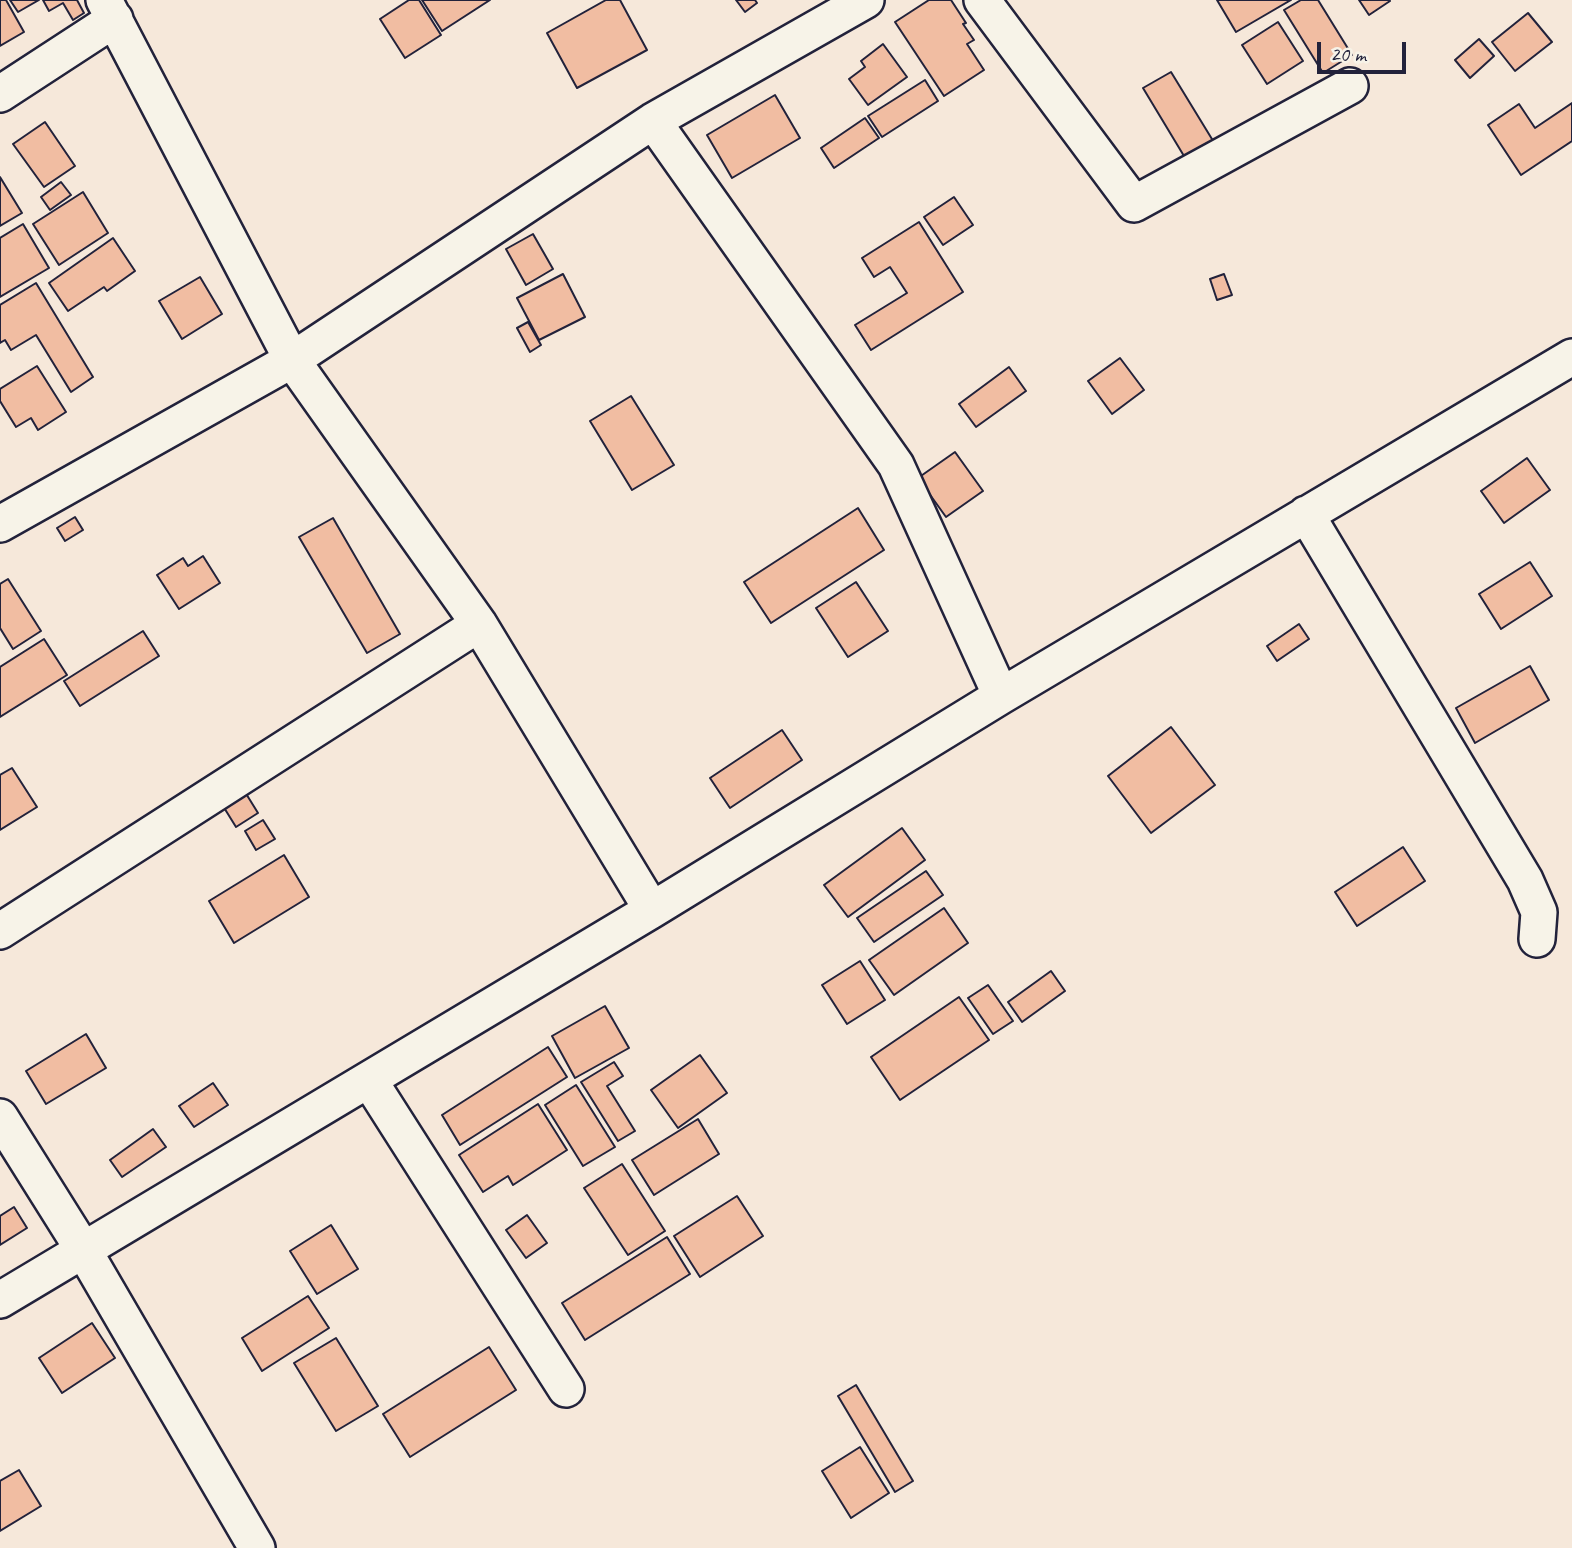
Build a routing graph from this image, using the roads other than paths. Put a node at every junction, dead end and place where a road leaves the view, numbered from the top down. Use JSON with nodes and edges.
{"nodes":[{"id":1,"x":866,"y":0,"type":"edge"},
{"id":2,"x":982,"y":0,"type":"edge"},
{"id":3,"x":110,"y":10,"type":"edge"},
{"id":4,"x":1350,"y":86,"type":"dead end"},
{"id":5,"x":0,"y":94,"type":"edge"},
{"id":6,"x":653,"y":121,"type":"junction"},
{"id":7,"x":1572,"y":357,"type":"edge"},
{"id":8,"x":292,"y":360,"type":"junction"},
{"id":9,"x":1306,"y":514,"type":"junction"},
{"id":10,"x":0,"y":524,"type":"edge"},
{"id":11,"x":479,"y":624,"type":"junction"},
{"id":12,"x":1000,"y":696,"type":"junction"},
{"id":13,"x":652,"y":910,"type":"junction"},
{"id":14,"x":0,"y":931,"type":"edge"},
{"id":15,"x":1537,"y":939,"type":"dead end"},
{"id":16,"x":369,"y":1080,"type":"junction"},
{"id":17,"x":0,"y":1117,"type":"edge"},
{"id":18,"x":84,"y":1251,"type":"junction"},
{"id":19,"x":0,"y":1300,"type":"edge"},
{"id":20,"x":566,"y":1390,"type":"dead end"},
{"id":21,"x":257,"y":1548,"type":"edge"}],
"edges":[{"from":1,"to":6,"type":"street"},
{"from":2,"to":4,"type":"street"},
{"from":3,"to":5,"type":"street"},
{"from":3,"to":8,"type":"street"},
{"from":6,"to":8,"type":"street"},
{"from":6,"to":12,"type":"street"},
{"from":7,"to":9,"type":"street"},
{"from":8,"to":10,"type":"street"},
{"from":8,"to":11,"type":"street"},
{"from":9,"to":12,"type":"street"},
{"from":9,"to":15,"type":"street"},
{"from":11,"to":13,"type":"street"},
{"from":11,"to":14,"type":"street"},
{"from":12,"to":13,"type":"street"},
{"from":13,"to":16,"type":"street"},
{"from":16,"to":18,"type":"street"},
{"from":16,"to":20,"type":"street"},
{"from":17,"to":18,"type":"street"},
{"from":18,"to":19,"type":"street"},
{"from":18,"to":21,"type":"street"}]}
